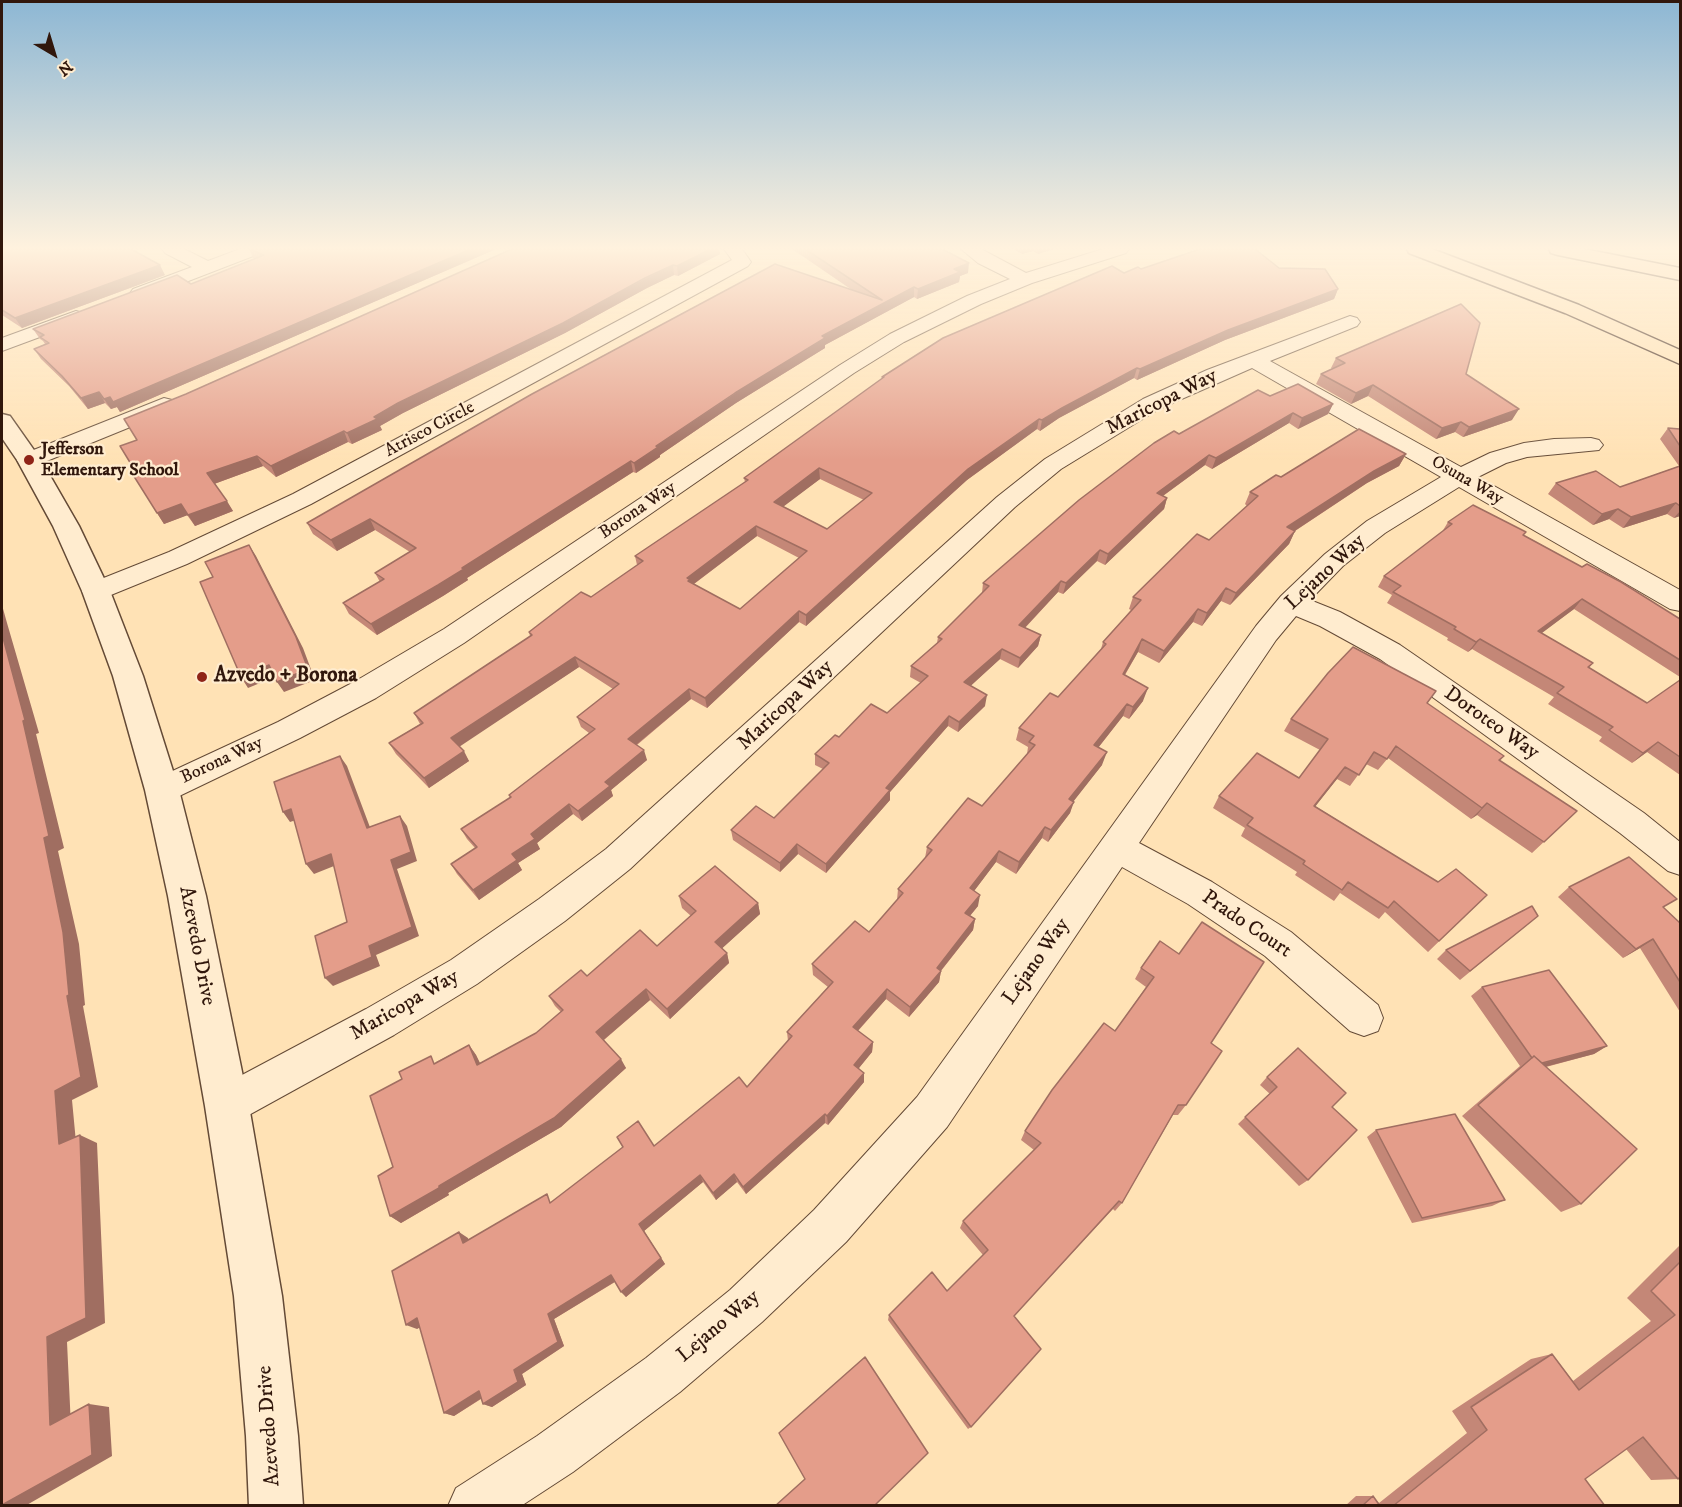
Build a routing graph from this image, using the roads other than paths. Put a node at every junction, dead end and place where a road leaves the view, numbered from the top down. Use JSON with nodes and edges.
{"nodes":[{"id":1,"x":69,"y":319,"type":"edge"},
{"id":2,"x":636,"y":319,"type":"edge"},
{"id":3,"x":934,"y":319,"type":"edge"},
{"id":4,"x":1595,"y":319,"type":"edge"},
{"id":5,"x":1350,"y":322,"type":"dead end"},
{"id":6,"x":2,"y":345,"type":"edge"},
{"id":7,"x":1680,"y":358,"type":"edge"},
{"id":8,"x":1253,"y":360,"type":"junction"},
{"id":9,"x":183,"y":397,"type":"edge"},
{"id":10,"x":2,"y":421,"type":"edge"},
{"id":11,"x":1591,"y":445,"type":"dead end"},
{"id":12,"x":29,"y":460,"type":"junction"},
{"id":13,"x":1459,"y":477,"type":"junction"},
{"id":14,"x":96,"y":591,"type":"junction"},
{"id":15,"x":1680,"y":602,"type":"edge"},
{"id":16,"x":1291,"y":603,"type":"junction"},
{"id":17,"x":162,"y":790,"type":"junction"},
{"id":18,"x":1116,"y":847,"type":"junction"},
{"id":19,"x":1680,"y":861,"type":"edge"},
{"id":20,"x":1364,"y":1018,"type":"dead end"},
{"id":21,"x":227,"y":1106,"type":"junction"},
{"id":22,"x":276,"y":1506,"type":"edge"},
{"id":23,"x":474,"y":1506,"type":"edge"}],
"edges":[{"from":1,"to":6,"type":"street"},
{"from":2,"to":14,"type":"street","name":"Atrisco Circle"},
{"from":3,"to":17,"type":"street","name":"Borona Way"},
{"from":4,"to":7,"type":"highway"},
{"from":5,"to":8,"type":"street","name":"Maricopa Way"},
{"from":8,"to":13,"type":"street","name":"Osuna Way"},
{"from":8,"to":21,"type":"street","name":"Maricopa Way"},
{"from":9,"to":12,"type":"street"},
{"from":10,"to":12,"type":"street","name":"Azevedo Drive"},
{"from":11,"to":13,"type":"street","name":"Lejano Way"},
{"from":12,"to":14,"type":"street","name":"Azevedo Drive"},
{"from":13,"to":15,"type":"street","name":"Osuna Way"},
{"from":13,"to":16,"type":"street","name":"Lejano Way"},
{"from":14,"to":17,"type":"street","name":"Azevedo Drive"},
{"from":16,"to":18,"type":"street","name":"Lejano Way"},
{"from":16,"to":19,"type":"street","name":"Doroteo Way"},
{"from":17,"to":21,"type":"street","name":"Azevedo Drive"},
{"from":18,"to":20,"type":"street","name":"Prado Court"},
{"from":18,"to":23,"type":"street","name":"Lejano Way"},
{"from":21,"to":22,"type":"street","name":"Azevedo Drive"}]}
